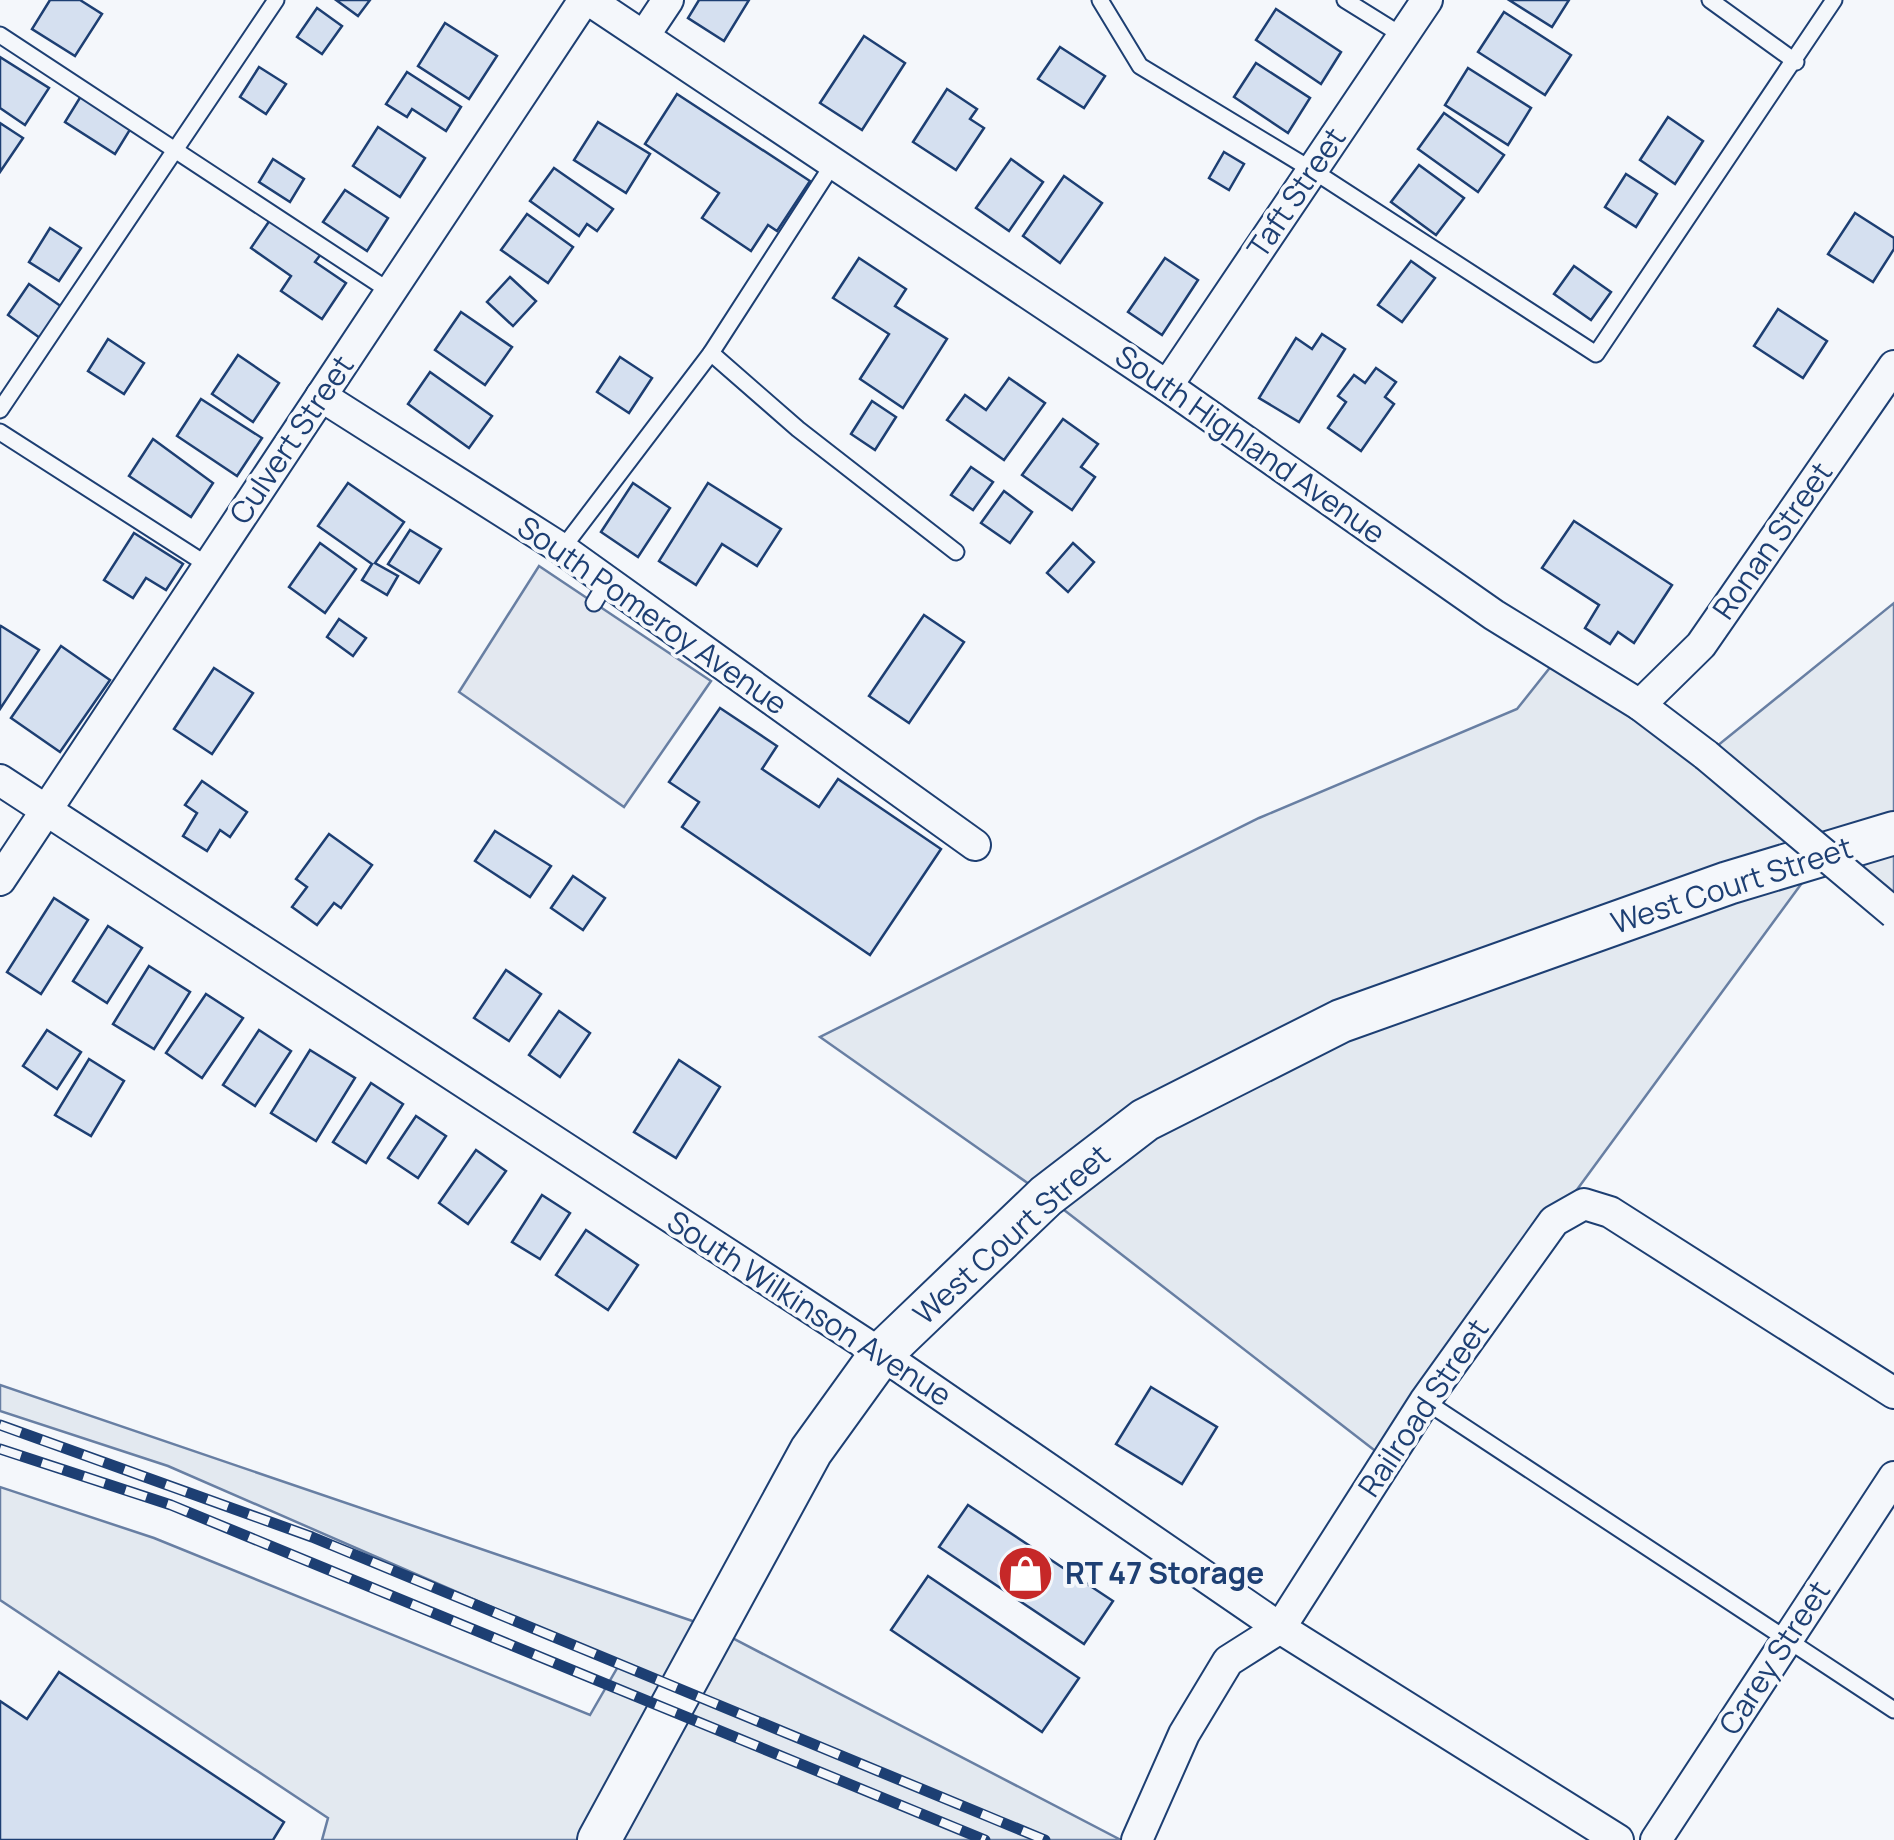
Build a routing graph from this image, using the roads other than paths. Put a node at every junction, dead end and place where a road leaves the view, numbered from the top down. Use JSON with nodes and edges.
{"nodes":[{"id":1,"x":276,"y":0,"type":"edge"},
{"id":2,"x":587,"y":0,"type":"edge"},
{"id":3,"x":668,"y":0,"type":"edge"},
{"id":4,"x":1100,"y":0,"type":"edge"},
{"id":5,"x":1345,"y":0,"type":"edge"},
{"id":6,"x":1427,"y":0,"type":"edge"},
{"id":7,"x":1710,"y":0,"type":"edge"},
{"id":8,"x":1834,"y":0,"type":"edge"},
{"id":9,"x":0,"y":35,"type":"edge"},
{"id":10,"x":644,"y":36,"type":"junction"},
{"id":11,"x":1403,"y":36,"type":"junction"},
{"id":12,"x":1796,"y":62,"type":"junction"},
{"id":13,"x":175,"y":152,"type":"junction"},
{"id":14,"x":832,"y":164,"type":"junction"},
{"id":15,"x":1312,"y":170,"type":"junction"},
{"id":16,"x":391,"y":292,"type":"junction"},
{"id":17,"x":711,"y":352,"type":"junction"},
{"id":18,"x":1894,"y":366,"type":"edge"},
{"id":19,"x":1167,"y":386,"type":"junction"},
{"id":20,"x":322,"y":396,"type":"junction"},
{"id":21,"x":0,"y":410,"type":"edge"},
{"id":22,"x":0,"y":432,"type":"edge"},
{"id":23,"x":562,"y":549,"type":"junction"},
{"id":24,"x":956,"y":552,"type":"dead end"},
{"id":25,"x":208,"y":566,"type":"junction"},
{"id":26,"x":1640,"y":705,"type":"junction"},
{"id":27,"x":0,"y":780,"type":"edge"},
{"id":28,"x":45,"y":810,"type":"junction"},
{"id":29,"x":1894,"y":833,"type":"edge"},
{"id":30,"x":975,"y":845,"type":"dead end"},
{"id":31,"x":0,"y":880,"type":"edge"},
{"id":32,"x":1894,"y":913,"type":"edge"},
{"id":33,"x":881,"y":1354,"type":"junction"},
{"id":34,"x":1894,"y":1394,"type":"edge"},
{"id":35,"x":1425,"y":1401,"type":"junction"},
{"id":36,"x":1894,"y":1477,"type":"edge"},
{"id":37,"x":1280,"y":1628,"type":"junction"},
{"id":38,"x":1788,"y":1639,"type":"junction"},
{"id":39,"x":1894,"y":1710,"type":"edge"},
{"id":40,"x":599,"y":1840,"type":"edge"},
{"id":41,"x":1137,"y":1840,"type":"edge"},
{"id":42,"x":1618,"y":1840,"type":"edge"},
{"id":43,"x":1656,"y":1840,"type":"edge"}],
"edges":[{"from":1,"to":13,"type":"lane"},
{"from":2,"to":10,"type":"street","name":"South Highland Avenue"},
{"from":2,"to":16,"type":"street","name":"Culvert Street"},
{"from":3,"to":10,"type":"street"},
{"from":4,"to":15,"type":"lane"},
{"from":5,"to":11,"type":"lane"},
{"from":6,"to":11,"type":"street","name":"Taft Street"},
{"from":7,"to":12,"type":"lane"},
{"from":8,"to":12,"type":"lane"},
{"from":9,"to":13,"type":"lane"},
{"from":10,"to":14,"type":"street","name":"South Highland Avenue"},
{"from":11,"to":15,"type":"street","name":"Taft Street"},
{"from":12,"to":15,"type":"lane"},
{"from":13,"to":16,"type":"lane"},
{"from":13,"to":21,"type":"lane"},
{"from":14,"to":17,"type":"lane"},
{"from":14,"to":19,"type":"street","name":"South Highland Avenue"},
{"from":15,"to":19,"type":"street","name":"Taft Street"},
{"from":16,"to":20,"type":"street","name":"Culvert Street"},
{"from":17,"to":23,"type":"lane"},
{"from":17,"to":24,"type":"lane"},
{"from":18,"to":26,"type":"street","name":"Ronan Street"},
{"from":19,"to":26,"type":"street","name":"South Highland Avenue"},
{"from":20,"to":23,"type":"street","name":"South Pomeroy Avenue"},
{"from":20,"to":25,"type":"street","name":"Culvert Street"},
{"from":22,"to":25,"type":"lane"},
{"from":23,"to":30,"type":"street","name":"South Pomeroy Avenue"},
{"from":25,"to":28,"type":"street","name":"Culvert Street"},
{"from":26,"to":32,"type":"street","name":"South Highland Avenue","bridge":true},
{"from":27,"to":28,"type":"street","name":"South Wilkinson Avenue"},
{"from":28,"to":31,"type":"street","name":"Culvert Street"},
{"from":28,"to":33,"type":"street","name":"South Wilkinson Avenue"},
{"from":29,"to":33,"type":"main road","name":"West Court Street"},
{"from":33,"to":37,"type":"street","name":"South Wilkinson Avenue"},
{"from":33,"to":40,"type":"main road","name":"West Court Street"},
{"from":34,"to":35,"type":"street","name":"Railroad Street"},
{"from":35,"to":37,"type":"street","name":"Railroad Street"},
{"from":35,"to":38,"type":"lane"},
{"from":36,"to":38,"type":"street","name":"Carey Street"},
{"from":37,"to":41,"type":"street"},
{"from":37,"to":42,"type":"street","name":"South Wilkinson Avenue"},
{"from":38,"to":39,"type":"lane"},
{"from":38,"to":43,"type":"street","name":"Carey Street"}]}
